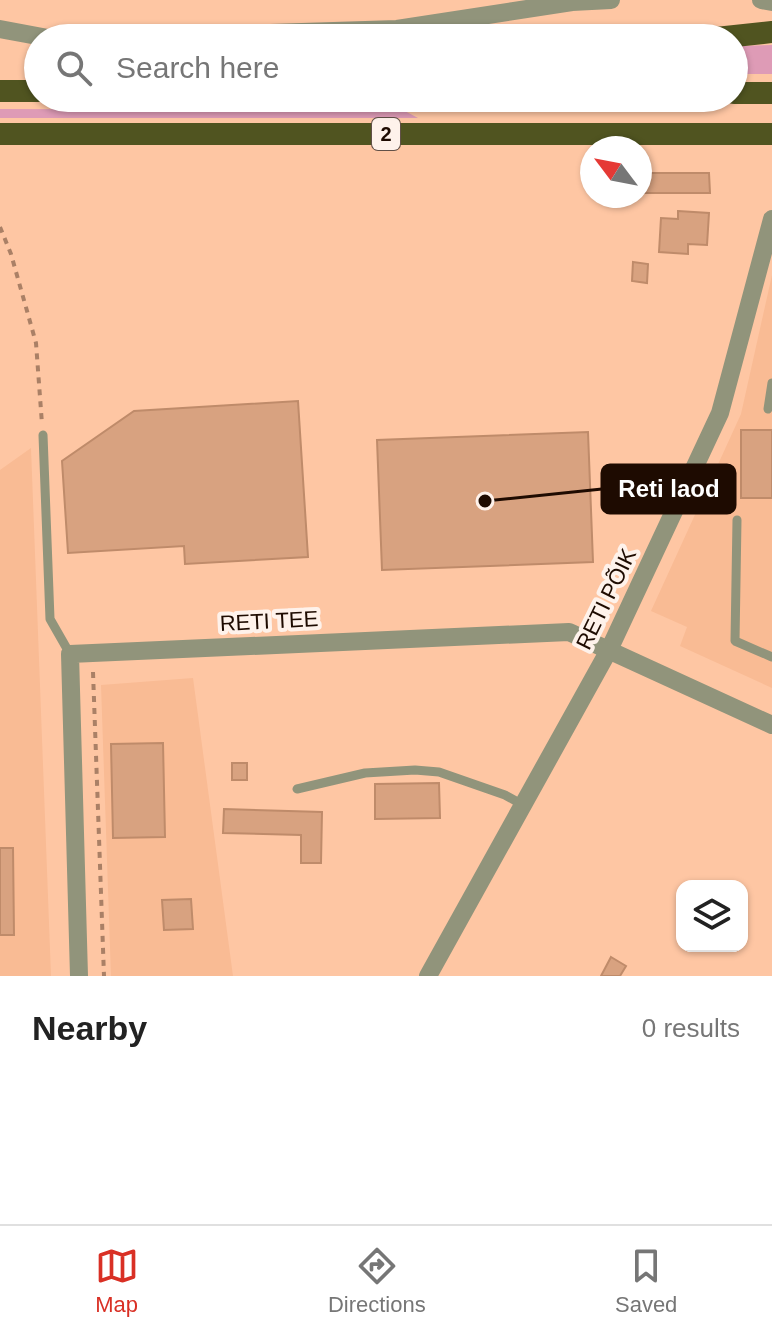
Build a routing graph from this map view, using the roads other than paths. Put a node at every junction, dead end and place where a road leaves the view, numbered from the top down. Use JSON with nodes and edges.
{"nodes":[{"id":1,"x":611,"y":0,"type":"edge"},
{"id":2,"x":761,"y":0,"type":"edge"},
{"id":3,"x":772,"y":2,"type":"edge"},
{"id":4,"x":429,"y":24,"type":"edge"},
{"id":5,"x":0,"y":29,"type":"edge"},
{"id":6,"x":772,"y":32,"type":"edge"},
{"id":7,"x":24,"y":34,"type":"edge"},
{"id":8,"x":748,"y":35,"type":"edge"},
{"id":9,"x":0,"y":91,"type":"edge"},
{"id":10,"x":24,"y":91,"type":"edge"},
{"id":11,"x":748,"y":93,"type":"edge"},
{"id":12,"x":772,"y":93,"type":"edge"},
{"id":13,"x":0,"y":134,"type":"edge"},
{"id":14,"x":772,"y":134,"type":"edge"},
{"id":15,"x":772,"y":219,"type":"edge"},
{"id":16,"x":772,"y":383,"type":"edge"},
{"id":17,"x":768,"y":409,"type":"dead end"},
{"id":18,"x":43,"y":435,"type":"road end"},
{"id":19,"x":737,"y":520,"type":"dead end"},
{"id":20,"x":609,"y":650,"type":"junction"},
{"id":21,"x":70,"y":654,"type":"junction"},
{"id":22,"x":772,"y":657,"type":"edge"},
{"id":23,"x":772,"y":725,"type":"edge"},
{"id":24,"x":297,"y":789,"type":"dead end"},
{"id":25,"x":523,"y":805,"type":"junction"},
{"id":26,"x":79,"y":976,"type":"edge"},
{"id":27,"x":428,"y":976,"type":"edge"}],
"edges":[{"from":1,"to":4,"type":"street"},
{"from":2,"to":3,"type":"street"},
{"from":5,"to":7,"type":"street"},
{"from":6,"to":8,"type":"highway"},
{"from":9,"to":10,"type":"highway"},
{"from":11,"to":12,"type":"highway"},
{"from":13,"to":14,"type":"highway","number":"2"},
{"from":15,"to":20,"type":"street","name":"RETI PÕIK"},
{"from":16,"to":17,"type":"lane"},
{"from":18,"to":21,"type":"lane"},
{"from":19,"to":22,"type":"lane"},
{"from":20,"to":21,"type":"street","name":"RETI TEE"},
{"from":20,"to":23,"type":"street","name":"RETI TEE"},
{"from":20,"to":25,"type":"street","name":"RETI PÕIK"},
{"from":21,"to":26,"type":"street"},
{"from":24,"to":25,"type":"lane"},
{"from":25,"to":27,"type":"street","name":"RETI PÕIK"}]}
